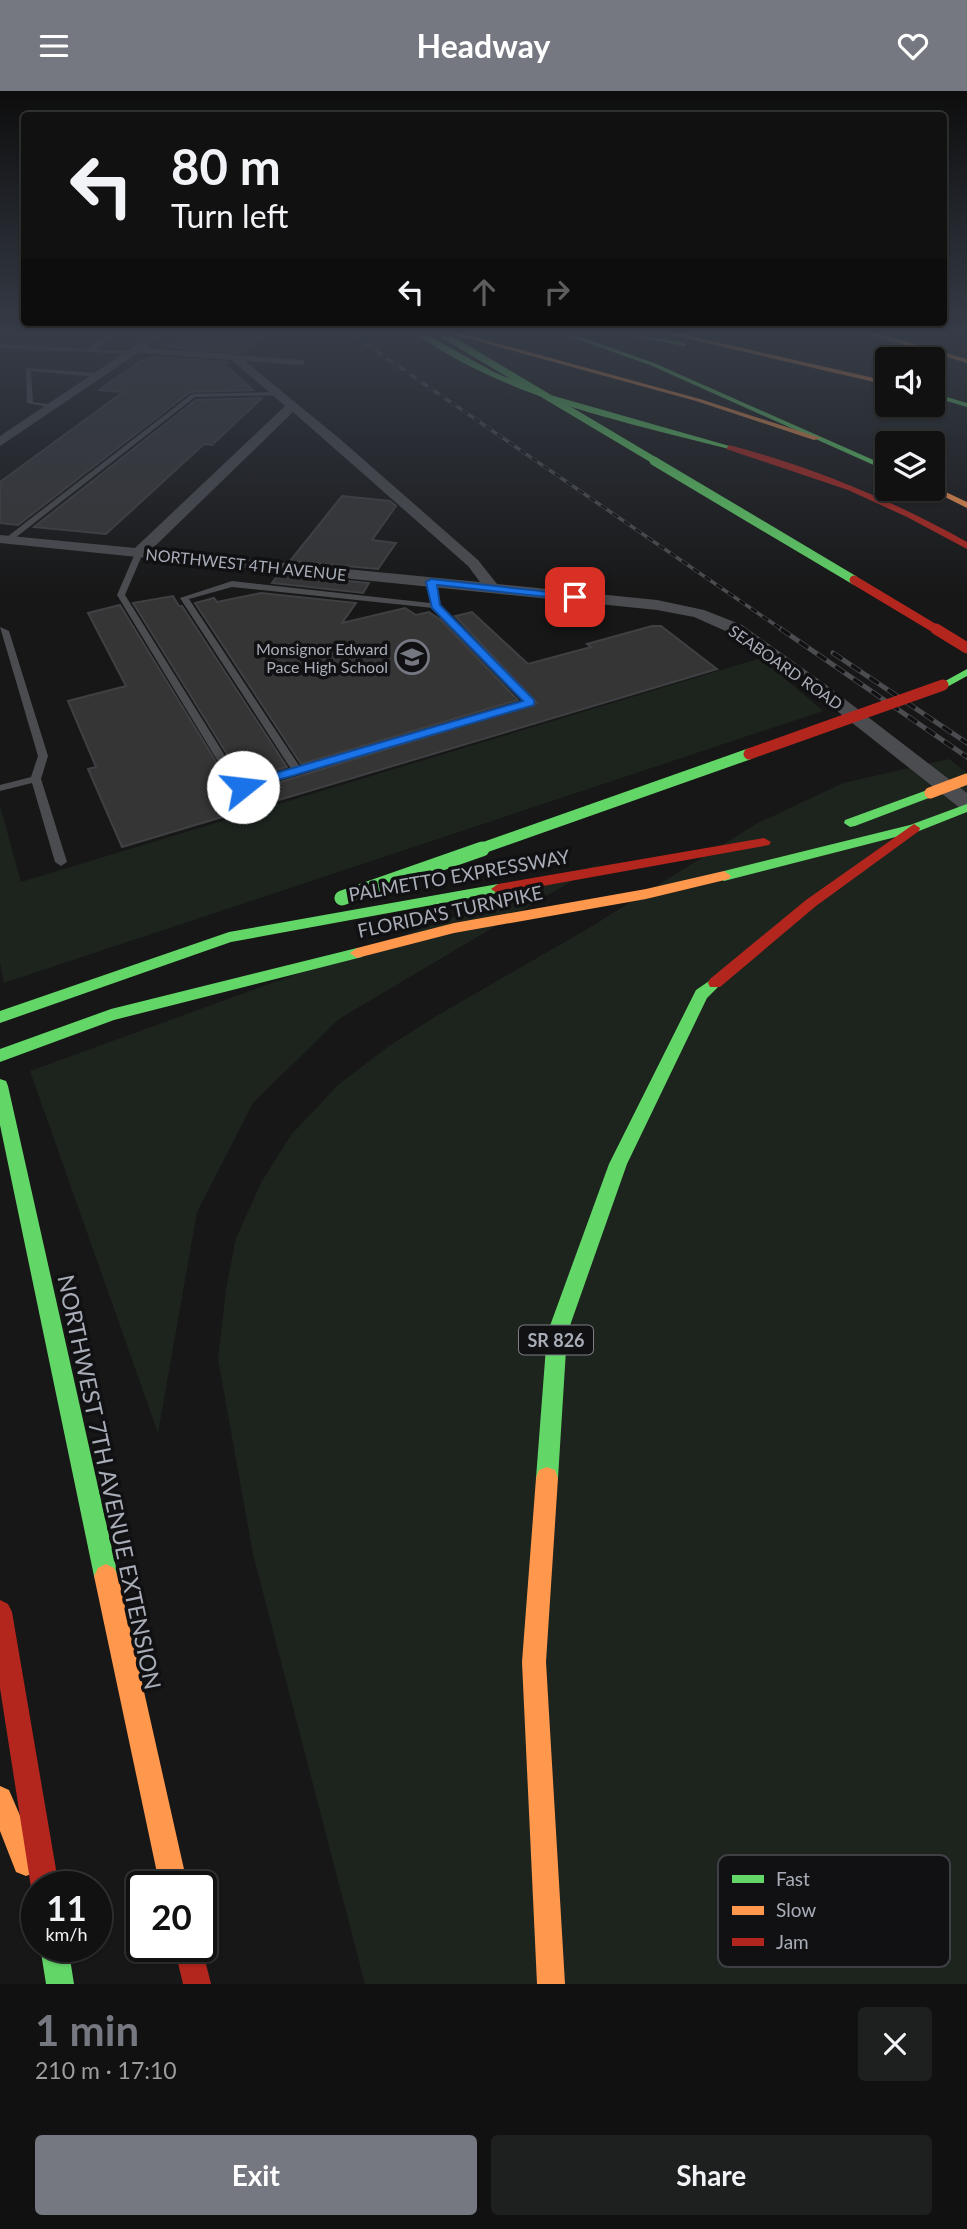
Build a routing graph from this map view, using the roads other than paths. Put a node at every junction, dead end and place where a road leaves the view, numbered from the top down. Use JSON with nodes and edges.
{"nodes":[{"id":1,"x":33,"y":419,"type":"edge"},
{"id":2,"x":162,"y":419,"type":"edge"},
{"id":3,"x":278,"y":419,"type":"edge"},
{"id":4,"x":309,"y":419,"type":"edge"},
{"id":5,"x":585,"y":419,"type":"edge"},
{"id":6,"x":610,"y":419,"type":"edge"},
{"id":7,"x":630,"y":419,"type":"edge"},
{"id":8,"x":759,"y":419,"type":"edge"},
{"id":9,"x":781,"y":419,"type":"edge"},
{"id":10,"x":817,"y":438,"type":"junction"},
{"id":11,"x":0,"y":442,"type":"edge"},
{"id":12,"x":875,"y":463,"type":"edge"},
{"id":13,"x":945,"y":495,"type":"edge"},
{"id":14,"x":967,"y":505,"type":"edge"},
{"id":15,"x":4,"y":540,"type":"edge"},
{"id":16,"x":967,"y":547,"type":"edge"},
{"id":17,"x":139,"y":553,"type":"junction"},
{"id":18,"x":431,"y":582,"type":"junction"},
{"id":19,"x":492,"y":588,"type":"junction"},
{"id":20,"x":436,"y":606,"type":"junction"},
{"id":21,"x":967,"y":629,"type":"edge"},
{"id":22,"x":0,"y":630,"type":"edge"},
{"id":23,"x":967,"y":648,"type":"edge"},
{"id":24,"x":967,"y":672,"type":"edge"},
{"id":25,"x":298,"y":771,"type":"junction"},
{"id":26,"x":36,"y":779,"type":"junction"},
{"id":27,"x":967,"y":779,"type":"edge"},
{"id":28,"x":0,"y":788,"type":"edge"},
{"id":29,"x":963,"y":808,"type":"edge"},
{"id":30,"x":838,"y":827,"type":"dead end"},
{"id":31,"x":914,"y":828,"type":"junction"},
{"id":32,"x":784,"y":838,"type":"dead end"},
{"id":33,"x":61,"y":862,"type":"dead end"},
{"id":34,"x":229,"y":937,"type":"junction"},
{"id":35,"x":0,"y":1017,"type":"edge"},
{"id":36,"x":0,"y":1055,"type":"edge"},
{"id":37,"x":0,"y":1086,"type":"edge"},
{"id":38,"x":0,"y":1612,"type":"edge"},
{"id":39,"x":0,"y":1799,"type":"edge"},
{"id":40,"x":30,"y":1871,"type":"edge"},
{"id":41,"x":42,"y":1871,"type":"edge"},
{"id":42,"x":171,"y":1871,"type":"edge"},
{"id":43,"x":57,"y":1962,"type":"edge"},
{"id":44,"x":192,"y":1962,"type":"edge"},
{"id":45,"x":60,"y":1984,"type":"edge"},
{"id":46,"x":197,"y":1984,"type":"edge"},
{"id":47,"x":551,"y":1984,"type":"edge"}],
"edges":[{"from":1,"to":11,"type":"street"},
{"from":2,"to":15,"type":"lane"},
{"from":3,"to":17,"type":"street"},
{"from":4,"to":19,"type":"street"},
{"from":5,"to":23,"type":"main road","bridge":true},
{"from":6,"to":21,"type":"main road"},
{"from":7,"to":16,"type":"main road"},
{"from":8,"to":10,"type":"main road"},
{"from":9,"to":10,"type":"main road"},
{"from":10,"to":12,"type":"main road"},
{"from":13,"to":14,"type":"main road"},
{"from":15,"to":17,"type":"street","name":"NORTHWEST 4TH AVENUE"},
{"from":17,"to":18,"type":"street","name":"NORTHWEST 4TH AVENUE"},
{"from":17,"to":25,"type":"lane"},
{"from":18,"to":19,"type":"street","name":"NORTHWEST 4TH AVENUE"},
{"from":18,"to":20,"type":"lane"},
{"from":19,"to":29,"type":"street","name":"SEABOARD ROAD"},
{"from":20,"to":25,"type":"lane"},
{"from":20,"to":25,"type":"lane"},
{"from":22,"to":26,"type":"lane"},
{"from":24,"to":34,"type":"main road","bridge":true},
{"from":26,"to":28,"type":"lane"},
{"from":26,"to":33,"type":"lane"},
{"from":27,"to":30,"type":"main road","bridge":true},
{"from":29,"to":31,"type":"main road","number":"SR 826"},
{"from":31,"to":36,"type":"main road","name":"FLORIDA'S TURNPIKE"},
{"from":31,"to":47,"type":"main road","number":"SR 826"},
{"from":32,"to":34,"type":"main road","name":"PALMETTO EXPRESSWAY"},
{"from":34,"to":35,"type":"main road","name":"PALMETTO EXPRESSWAY"},
{"from":37,"to":42,"type":"main road","name":"NORTHWEST 7TH AVENUE EXTENSION"},
{"from":38,"to":41,"type":"main road"},
{"from":39,"to":40,"type":"main road"},
{"from":43,"to":45,"type":"main road"},
{"from":44,"to":46,"type":"main road"}]}
